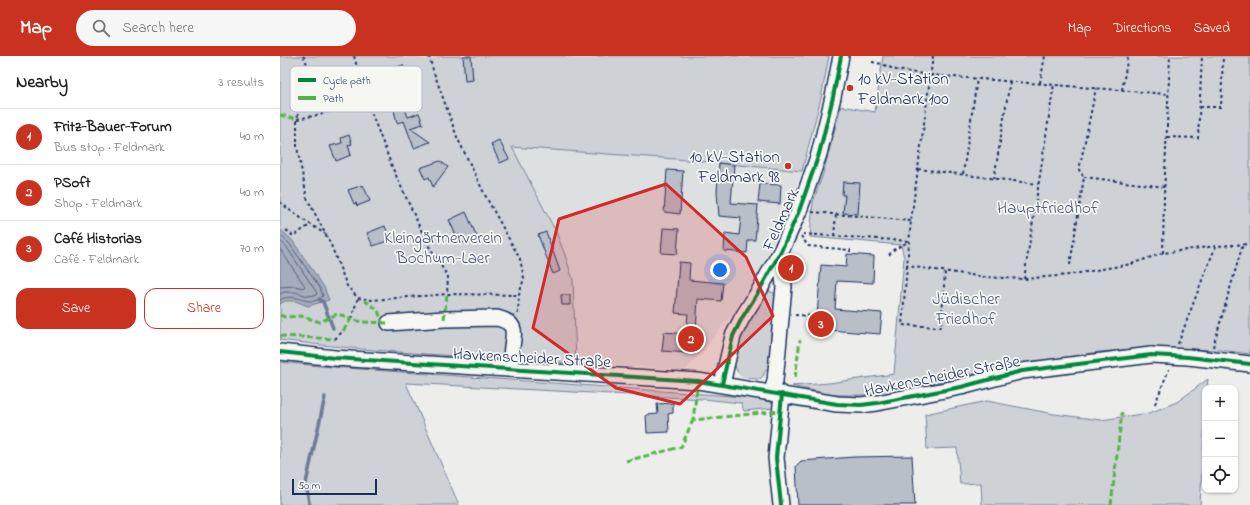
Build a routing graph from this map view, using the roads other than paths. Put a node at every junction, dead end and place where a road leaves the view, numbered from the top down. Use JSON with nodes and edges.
{"nodes":[{"id":1,"x":841,"y":56,"type":"edge"},
{"id":2,"x":781,"y":251,"type":"junction"},
{"id":3,"x":389,"y":323,"type":"dead end"},
{"id":4,"x":280,"y":352,"type":"edge"},
{"id":5,"x":1250,"y":364,"type":"edge"},
{"id":6,"x":510,"y":369,"type":"junction"},
{"id":7,"x":722,"y":384,"type":"junction"},
{"id":8,"x":777,"y":393,"type":"junction"},
{"id":9,"x":781,"y":505,"type":"edge"}],
"edges":[{"from":1,"to":2,"type":"street","name":"Feldmark"},
{"from":2,"to":7,"type":"street","name":"Feldmark"},
{"from":2,"to":8,"type":"street","name":"Feldmark"},
{"from":3,"to":6,"type":"street"},
{"from":4,"to":6,"type":"street","name":"Havkenscheider Straße"},
{"from":5,"to":8,"type":"street","name":"Havkenscheider Straße","bridge":true},
{"from":6,"to":7,"type":"street","name":"Havkenscheider Straße"},
{"from":7,"to":8,"type":"street","name":"Havkenscheider Straße"},
{"from":8,"to":9,"type":"street"}]}
